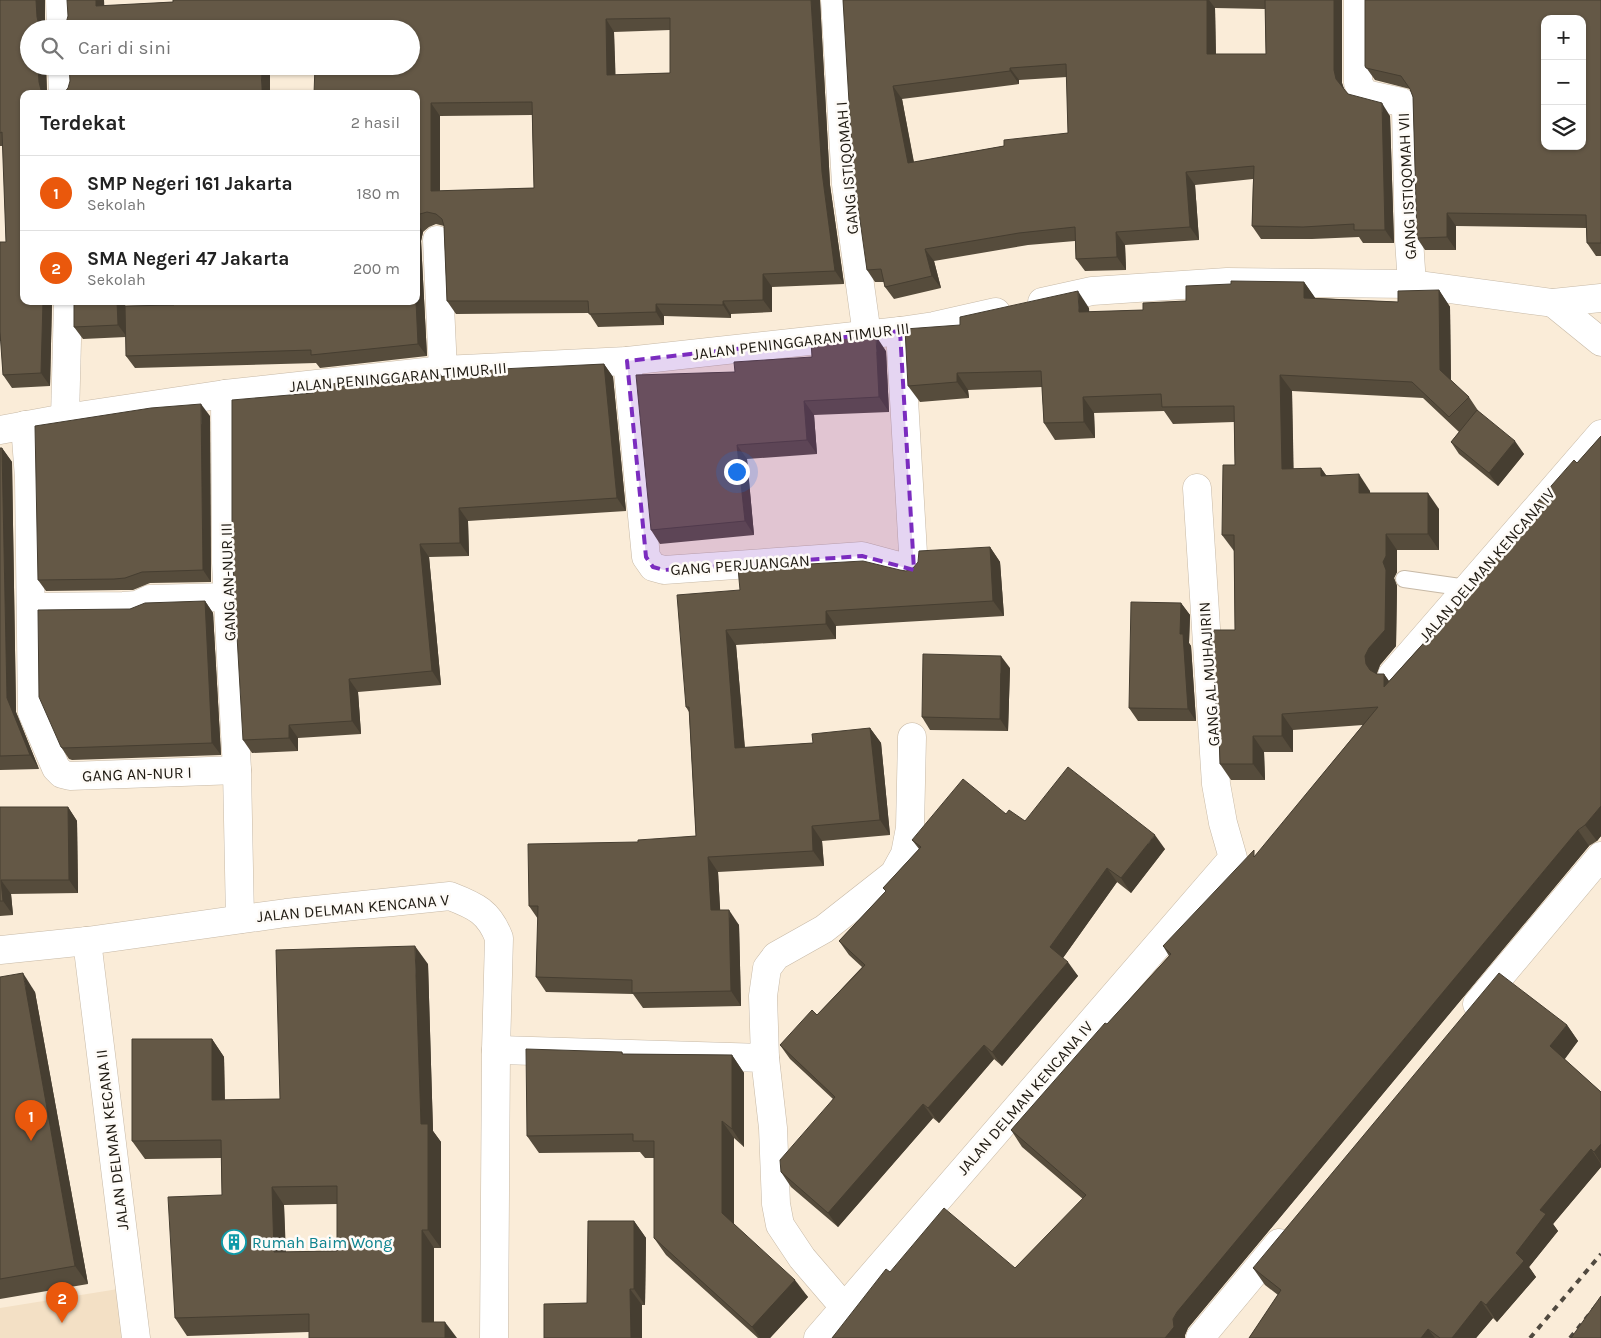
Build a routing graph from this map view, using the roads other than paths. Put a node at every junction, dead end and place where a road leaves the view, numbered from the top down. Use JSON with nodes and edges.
{"nodes":[{"id":1,"x":60,"y":0,"type":"edge"},
{"id":2,"x":834,"y":0,"type":"edge"},
{"id":3,"x":1358,"y":0,"type":"edge"},
{"id":4,"x":61,"y":20,"type":"edge"},
{"id":5,"x":62,"y":75,"type":"edge"},
{"id":6,"x":63,"y":90,"type":"edge"},
{"id":7,"x":437,"y":240,"type":"dead end"},
{"id":8,"x":1412,"y":284,"type":"junction"},
{"id":9,"x":1601,"y":298,"type":"edge"},
{"id":10,"x":1553,"y":303,"type":"junction"},
{"id":11,"x":68,"y":305,"type":"edge"},
{"id":12,"x":900,"y":331,"type":"junction"},
{"id":13,"x":867,"y":335,"type":"junction"},
{"id":14,"x":1601,"y":342,"type":"edge"},
{"id":15,"x":627,"y":361,"type":"junction"},
{"id":16,"x":442,"y":370,"type":"junction"},
{"id":17,"x":225,"y":394,"type":"junction"},
{"id":18,"x":65,"y":418,"type":"junction"},
{"id":19,"x":13,"y":428,"type":"edge"},
{"id":20,"x":1601,"y":434,"type":"edge"},
{"id":21,"x":1197,"y":488,"type":"dead end"},
{"id":22,"x":1404,"y":579,"type":"dead end"},
{"id":23,"x":1467,"y":588,"type":"junction"},
{"id":24,"x":227,"y":597,"type":"junction"},
{"id":25,"x":31,"y":607,"type":"junction"},
{"id":26,"x":1392,"y":674,"type":"dead end"},
{"id":27,"x":912,"y":737,"type":"dead end"},
{"id":28,"x":236,"y":770,"type":"junction"},
{"id":29,"x":1601,"y":856,"type":"edge"},
{"id":30,"x":1233,"y":858,"type":"joint"},
{"id":31,"x":240,"y":919,"type":"junction"},
{"id":32,"x":87,"y":941,"type":"junction"},
{"id":33,"x":0,"y":950,"type":"edge"},
{"id":34,"x":1461,"y":1024,"type":"edge"},
{"id":35,"x":496,"y":1050,"type":"junction"},
{"id":36,"x":764,"y":1058,"type":"junction"},
{"id":37,"x":1295,"y":1223,"type":"edge"},
{"id":38,"x":844,"y":1307,"type":"junction"},
{"id":39,"x":136,"y":1338,"type":"edge"},
{"id":40,"x":494,"y":1338,"type":"edge"},
{"id":41,"x":818,"y":1338,"type":"edge"},
{"id":42,"x":1200,"y":1338,"type":"edge"}],
"edges":[{"from":1,"to":4,"type":"street"},
{"from":2,"to":13,"type":"street","name":"GANG ISTIQOMAH I"},
{"from":3,"to":8,"type":"street","name":"GANG ISTIQOMAH VII"},
{"from":5,"to":6,"type":"street"},
{"from":7,"to":16,"type":"street"},
{"from":8,"to":10,"type":"street","name":"JALAN PENINGGARAN TIMUR III"},
{"from":8,"to":12,"type":"street","name":"JALAN PENINGGARAN TIMUR III"},
{"from":9,"to":10,"type":"street","name":"JALAN PENINGGARAN TIMUR III"},
{"from":10,"to":14,"type":"street"},
{"from":11,"to":18,"type":"street"},
{"from":12,"to":13,"type":"street","name":"JALAN PENINGGARAN TIMUR III"},
{"from":12,"to":15,"type":"street","name":"GANG PERJUANGAN"},
{"from":13,"to":15,"type":"street","name":"JALAN PENINGGARAN TIMUR III"},
{"from":15,"to":16,"type":"street","name":"JALAN PENINGGARAN TIMUR III"},
{"from":16,"to":17,"type":"street","name":"JALAN PENINGGARAN TIMUR III"},
{"from":17,"to":18,"type":"street","name":"JALAN PENINGGARAN TIMUR III"},
{"from":17,"to":24,"type":"street","name":"GANG AN-NUR III"},
{"from":18,"to":19,"type":"street","name":"JALAN PENINGGARAN TIMUR III"},
{"from":19,"to":25,"type":"street","name":"GANG AN-NUR I"},
{"from":20,"to":23,"type":"street","name":"JALAN DELMAN KENCANA IV"},
{"from":21,"to":30,"type":"street","name":"GANG AL MUHAJIRIN"},
{"from":22,"to":23,"type":"lane"},
{"from":23,"to":26,"type":"street","name":"JALAN DELMAN KENCANA IV"},
{"from":24,"to":25,"type":"street"},
{"from":24,"to":28,"type":"street","name":"GANG AN-NUR III"},
{"from":25,"to":28,"type":"street","name":"GANG AN-NUR I"},
{"from":27,"to":36,"type":"street"},
{"from":28,"to":31,"type":"street"},
{"from":29,"to":34,"type":"street"},
{"from":30,"to":38,"type":"street","name":"JALAN DELMAN KENCANA IV"},
{"from":31,"to":32,"type":"street","name":"JALAN DELMAN KENCANA V"},
{"from":31,"to":35,"type":"street","name":"JALAN DELMAN KENCANA V"},
{"from":32,"to":33,"type":"street","name":"JALAN DELMAN KENCANA V"},
{"from":32,"to":39,"type":"street","name":"JALAN DELMAN KECANA II"},
{"from":35,"to":36,"type":"street"},
{"from":35,"to":40,"type":"street","name":"JALAN DELMAN KENCANA V"},
{"from":36,"to":38,"type":"street"},
{"from":37,"to":42,"type":"street"},
{"from":38,"to":41,"type":"street","name":"JALAN DELMAN KENCANA IV"}]}
